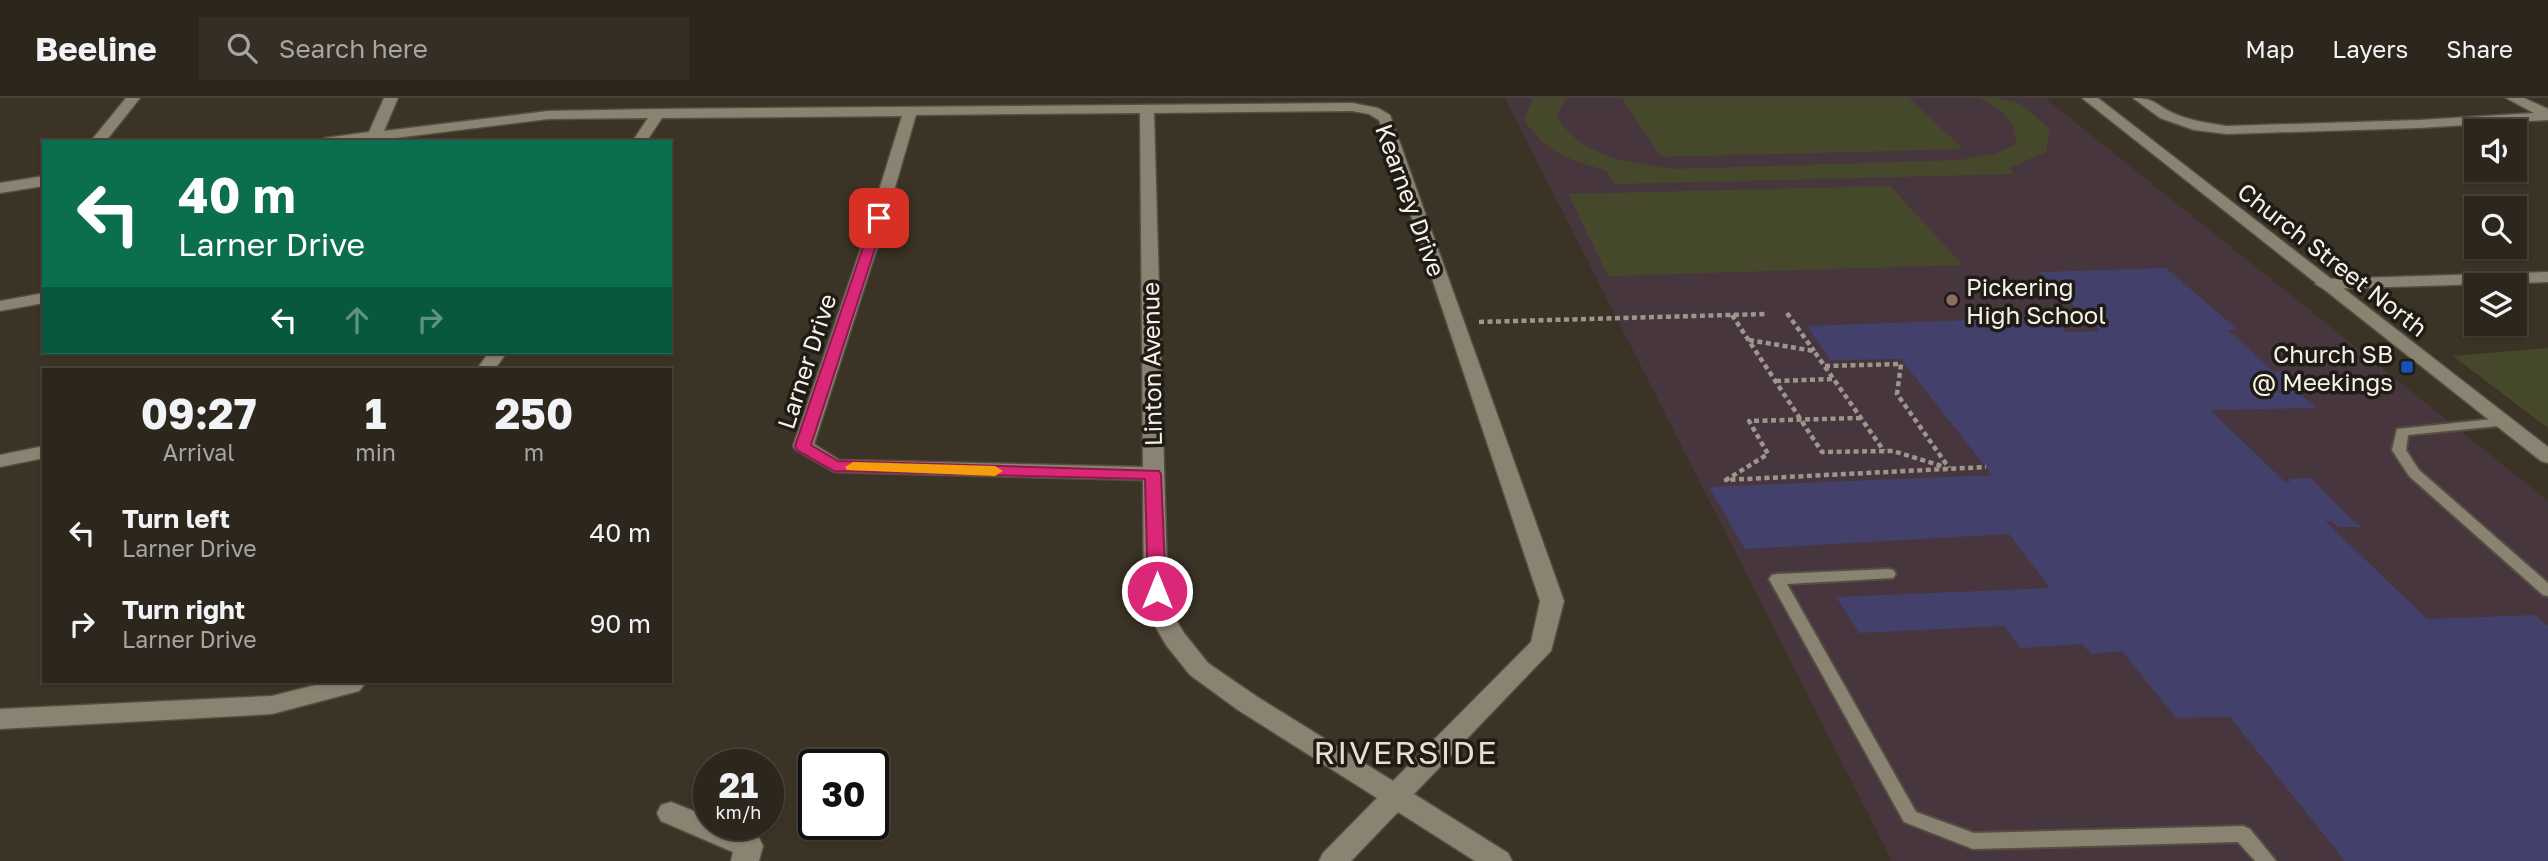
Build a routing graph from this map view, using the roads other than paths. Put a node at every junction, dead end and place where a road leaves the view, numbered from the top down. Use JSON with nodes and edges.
{"nodes":[{"id":1,"x":134,"y":98,"type":"edge"},
{"id":2,"x":391,"y":98,"type":"edge"},
{"id":3,"x":2089,"y":98,"type":"edge"},
{"id":4,"x":2140,"y":98,"type":"edge"},
{"id":5,"x":2513,"y":98,"type":"edge"},
{"id":6,"x":1147,"y":110,"type":"junction"},
{"id":7,"x":910,"y":112,"type":"junction"},
{"id":8,"x":658,"y":113,"type":"junction"},
{"id":9,"x":2548,"y":115,"type":"edge"},
{"id":10,"x":375,"y":135,"type":"junction"},
{"id":11,"x":99,"y":140,"type":"edge"},
{"id":12,"x":339,"y":140,"type":"edge"},
{"id":13,"x":640,"y":140,"type":"edge"},
{"id":14,"x":42,"y":181,"type":"edge"},
{"id":15,"x":0,"y":188,"type":"edge"},
{"id":16,"x":2548,"y":277,"type":"edge"},
{"id":17,"x":2324,"y":284,"type":"junction"},
{"id":18,"x":42,"y":298,"type":"edge"},
{"id":19,"x":0,"y":306,"type":"edge"},
{"id":20,"x":2503,"y":422,"type":"junction"},
{"id":21,"x":42,"y":452,"type":"edge"},
{"id":22,"x":2548,"y":457,"type":"edge"},
{"id":23,"x":0,"y":461,"type":"edge"},
{"id":24,"x":1153,"y":474,"type":"junction"},
{"id":25,"x":1888,"y":574,"type":"dead end"},
{"id":26,"x":2548,"y":591,"type":"edge"},
{"id":27,"x":352,"y":683,"type":"edge"},
{"id":28,"x":0,"y":719,"type":"edge"},
{"id":29,"x":1393,"y":797,"type":"junction"},
{"id":30,"x":671,"y":813,"type":"dead end"},
{"id":31,"x":745,"y":861,"type":"edge"},
{"id":32,"x":1333,"y":861,"type":"edge"},
{"id":33,"x":1498,"y":861,"type":"edge"},
{"id":34,"x":2267,"y":861,"type":"edge"}],
"edges":[{"from":1,"to":11,"type":"street"},
{"from":2,"to":10,"type":"street"},
{"from":3,"to":17,"type":"street","name":"Church Street North"},
{"from":4,"to":9,"type":"street"},
{"from":5,"to":9,"type":"street"},
{"from":6,"to":7,"type":"street","name":"Kearney Drive"},
{"from":6,"to":24,"type":"street","name":"Linton Avenue"},
{"from":6,"to":29,"type":"street","name":"Kearney Drive"},
{"from":7,"to":8,"type":"street","name":"Kearney Drive"},
{"from":7,"to":24,"type":"street","name":"Larner Drive"},
{"from":8,"to":10,"type":"street","name":"Kearney Drive"},
{"from":8,"to":13,"type":"street"},
{"from":10,"to":12,"type":"street","name":"Kearney Drive"},
{"from":14,"to":15,"type":"street"},
{"from":16,"to":17,"type":"street"},
{"from":17,"to":20,"type":"street","name":"Church Street North"},
{"from":18,"to":19,"type":"street"},
{"from":20,"to":22,"type":"street","name":"Church Street North"},
{"from":20,"to":26,"type":"lane"},
{"from":21,"to":23,"type":"street"},
{"from":24,"to":29,"type":"street","name":"Linton Avenue"},
{"from":25,"to":34,"type":"lane"},
{"from":27,"to":28,"type":"street"},
{"from":29,"to":32,"type":"street","name":"Kearney Drive"},
{"from":29,"to":33,"type":"street","name":"Linton Avenue"},
{"from":30,"to":31,"type":"street"}]}
